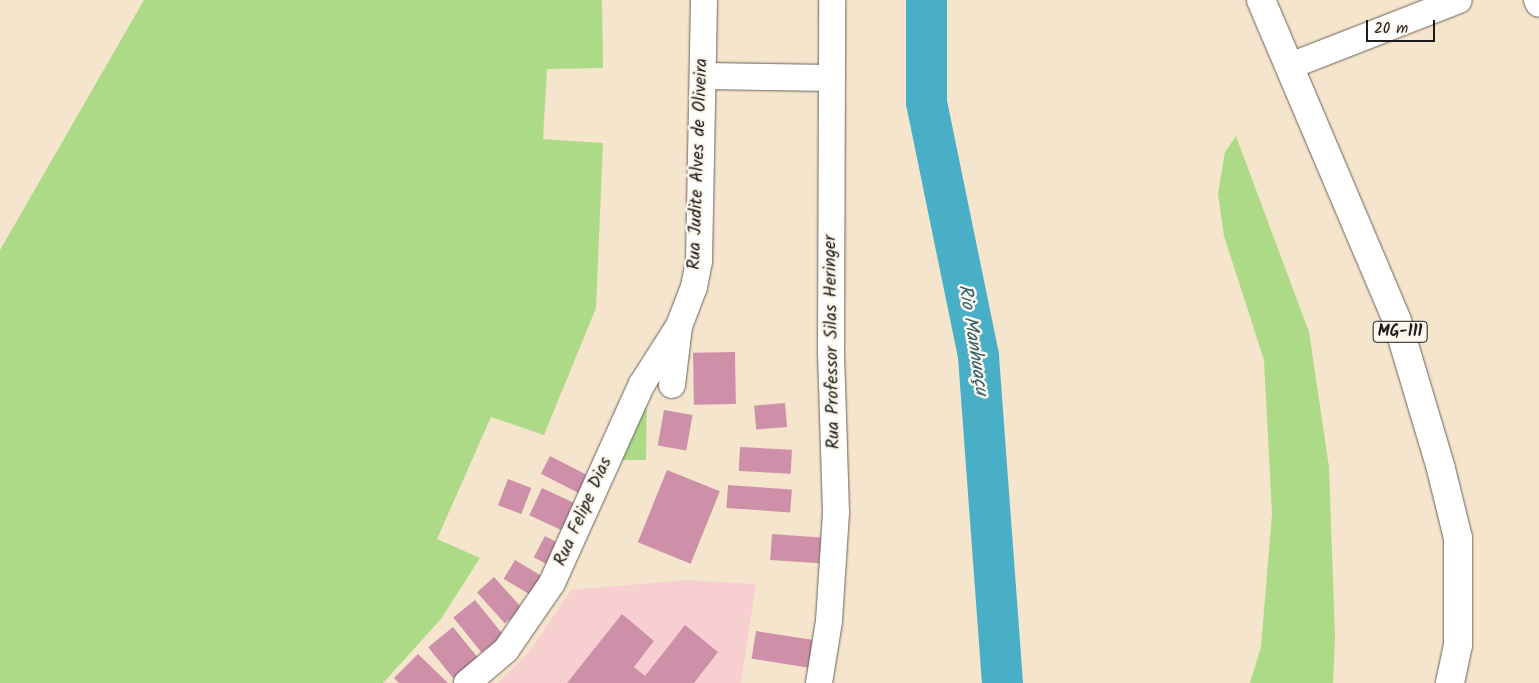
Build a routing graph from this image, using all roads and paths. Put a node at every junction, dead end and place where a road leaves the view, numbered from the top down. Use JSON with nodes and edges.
{"nodes":[{"id":1,"x":704,"y":0,"type":"edge"},
{"id":2,"x":832,"y":0,"type":"edge"},
{"id":3,"x":1261,"y":0,"type":"edge"},
{"id":4,"x":1459,"y":0,"type":"edge"},
{"id":5,"x":1537,"y":0,"type":"edge"},
{"id":6,"x":1539,"y":4,"type":"edge"},
{"id":7,"x":1290,"y":66,"type":"junction"},
{"id":8,"x":703,"y":76,"type":"junction"},
{"id":9,"x":832,"y":78,"type":"junction"},
{"id":10,"x":679,"y":326,"type":"junction"},
{"id":11,"x":672,"y":385,"type":"dead end"},
{"id":12,"x":467,"y":683,"type":"edge"},
{"id":13,"x":819,"y":683,"type":"edge"},
{"id":14,"x":1450,"y":683,"type":"edge"}],
"edges":[{"from":1,"to":8,"type":"street","name":"Rua Judite Alves de Oliveira"},
{"from":2,"to":9,"type":"street","name":"Rua Professor Silas Heringer"},
{"from":3,"to":7,"type":"main road","number":"MG-111"},
{"from":4,"to":7,"type":"street"},
{"from":5,"to":6,"type":"street"},
{"from":7,"to":14,"type":"main road","number":"MG-111"},
{"from":8,"to":9,"type":"street"},
{"from":8,"to":10,"type":"street","name":"Rua Judite Alves de Oliveira"},
{"from":9,"to":13,"type":"street","name":"Rua Professor Silas Heringer"},
{"from":10,"to":11,"type":"street","name":"Rua Judite Alves de Oliveira"},
{"from":10,"to":12,"type":"street","name":"Rua Felipe Dias"}]}
